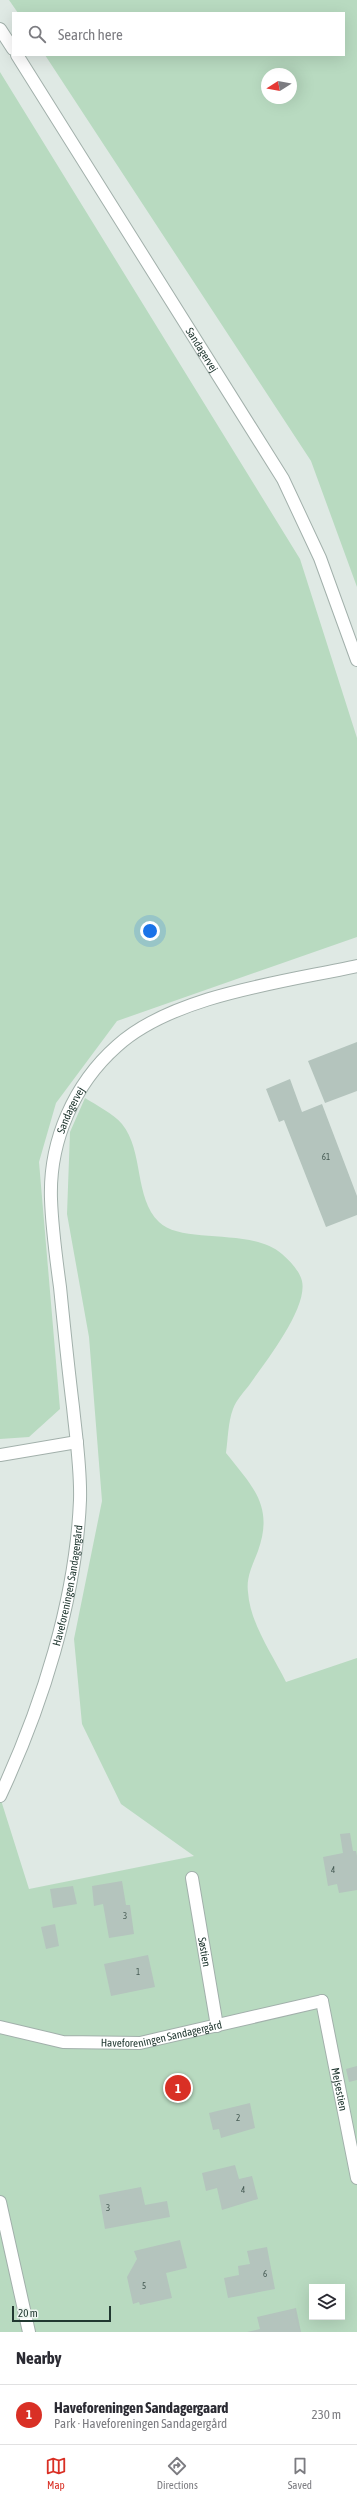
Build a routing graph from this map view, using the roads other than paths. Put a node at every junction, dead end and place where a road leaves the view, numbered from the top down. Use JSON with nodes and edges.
{"nodes":[{"id":1,"x":0,"y":29,"type":"edge"},
{"id":2,"x":12,"y":47,"type":"edge"},
{"id":3,"x":17,"y":56,"type":"edge"},
{"id":4,"x":357,"y":660,"type":"edge"},
{"id":5,"x":357,"y":966,"type":"edge"},
{"id":6,"x":77,"y":1442,"type":"junction"},
{"id":7,"x":0,"y":1455,"type":"edge"},
{"id":8,"x":0,"y":1796,"type":"edge"},
{"id":9,"x":192,"y":1878,"type":"dead end"},
{"id":10,"x":322,"y":2001,"type":"joint"},
{"id":11,"x":217,"y":2026,"type":"junction"},
{"id":12,"x":0,"y":2027,"type":"edge"},
{"id":13,"x":357,"y":2178,"type":"edge"},
{"id":14,"x":0,"y":2202,"type":"edge"},
{"id":15,"x":29,"y":2332,"type":"edge"}],
"edges":[{"from":1,"to":2,"type":"street"},
{"from":3,"to":4,"type":"street","name":"Sandagervej"},
{"from":5,"to":6,"type":"street","name":"Sandagervej"},
{"from":6,"to":7,"type":"street"},
{"from":6,"to":8,"type":"street","name":"Haveforeningen Sandagergård"},
{"from":9,"to":11,"type":"street","name":"Søstien"},
{"from":10,"to":11,"type":"street","name":"Haveforeningen Sandagergård"},
{"from":10,"to":13,"type":"street","name":"Mejsestien"},
{"from":11,"to":12,"type":"street","name":"Haveforeningen Sandagergård"},
{"from":14,"to":15,"type":"street"}]}
